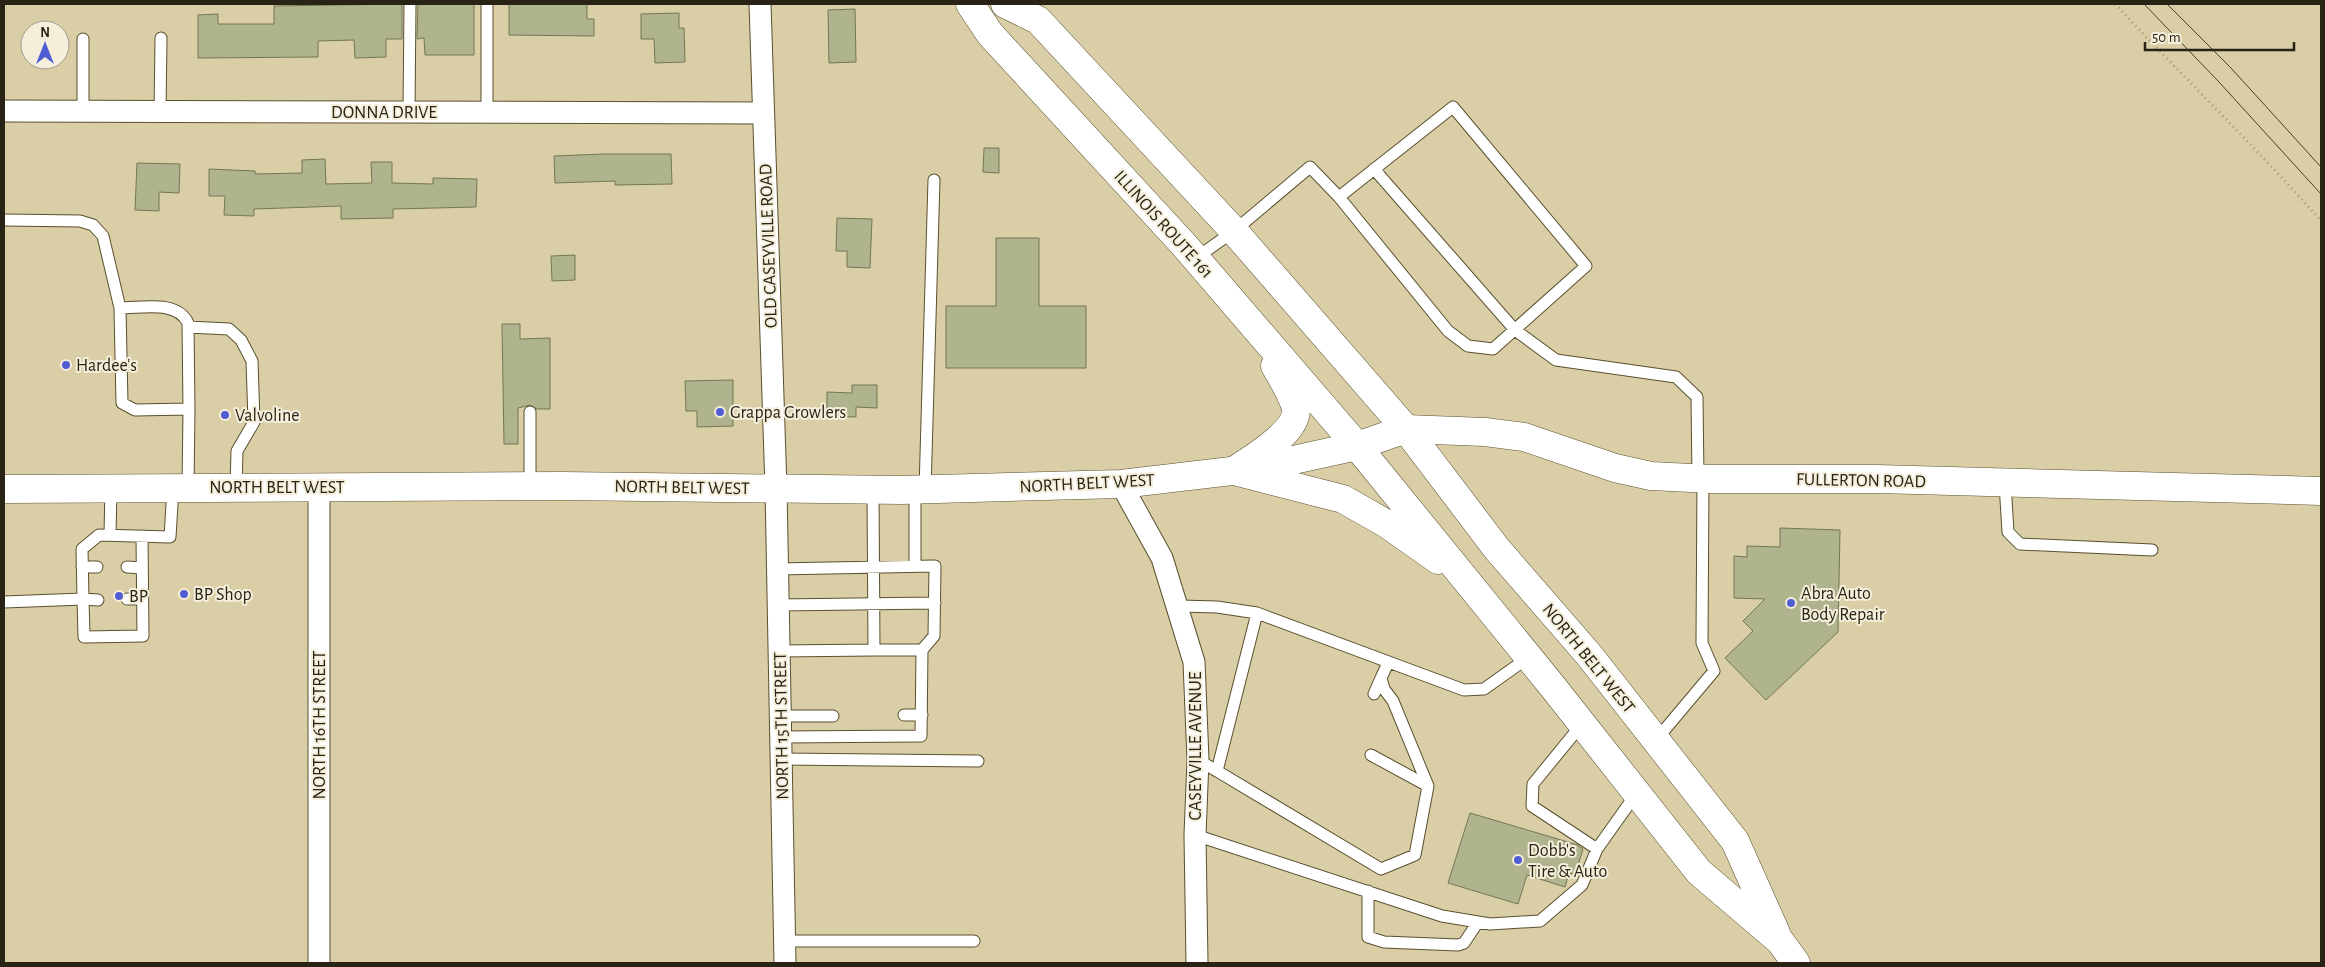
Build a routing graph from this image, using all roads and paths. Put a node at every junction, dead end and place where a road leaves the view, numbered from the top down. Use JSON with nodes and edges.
{"nodes":[{"id":1,"x":410,"y":4,"type":"edge"},
{"id":2,"x":487,"y":4,"type":"edge"},
{"id":3,"x":760,"y":4,"type":"edge"},
{"id":4,"x":970,"y":4,"type":"edge"},
{"id":5,"x":1006,"y":4,"type":"edge"},
{"id":6,"x":2115,"y":4,"type":"edge"},
{"id":7,"x":161,"y":38,"type":"dead end"},
{"id":8,"x":84,"y":39,"type":"dead end"},
{"id":9,"x":4,"y":111,"type":"edge"},
{"id":10,"x":83,"y":111,"type":"junction"},
{"id":11,"x":160,"y":112,"type":"junction"},
{"id":12,"x":409,"y":112,"type":"junction"},
{"id":13,"x":487,"y":112,"type":"junction"},
{"id":14,"x":763,"y":113,"type":"junction"},
{"id":15,"x":1374,"y":170,"type":"junction"},
{"id":16,"x":934,"y":180,"type":"dead end"},
{"id":17,"x":1339,"y":197,"type":"junction"},
{"id":18,"x":4,"y":220,"type":"edge"},
{"id":19,"x":2321,"y":221,"type":"edge"},
{"id":20,"x":1234,"y":231,"type":"junction"},
{"id":21,"x":1196,"y":258,"type":"junction"},
{"id":22,"x":120,"y":308,"type":"junction"},
{"id":23,"x":188,"y":327,"type":"junction"},
{"id":24,"x":1257,"y":328,"type":"junction"},
{"id":25,"x":1515,"y":330,"type":"junction"},
{"id":26,"x":189,"y":410,"type":"junction"},
{"id":27,"x":530,"y":412,"type":"dead end"},
{"id":28,"x":1406,"y":429,"type":"junction"},
{"id":29,"x":1358,"y":446,"type":"junction"},
{"id":30,"x":1234,"y":471,"type":"junction"},
{"id":31,"x":1701,"y":478,"type":"junction"},
{"id":32,"x":2005,"y":483,"type":"junction"},
{"id":33,"x":1121,"y":484,"type":"junction"},
{"id":34,"x":319,"y":486,"type":"junction"},
{"id":35,"x":530,"y":486,"type":"junction"},
{"id":36,"x":236,"y":487,"type":"junction"},
{"id":37,"x":110,"y":488,"type":"junction"},
{"id":38,"x":180,"y":488,"type":"junction"},
{"id":39,"x":776,"y":488,"type":"junction"},
{"id":40,"x":4,"y":489,"type":"edge"},
{"id":41,"x":873,"y":489,"type":"junction"},
{"id":42,"x":920,"y":490,"type":"junction"},
{"id":43,"x":2321,"y":491,"type":"edge"},
{"id":44,"x":110,"y":535,"type":"junction"},
{"id":45,"x":142,"y":536,"type":"junction"},
{"id":46,"x":2152,"y":550,"type":"dead end"},
{"id":47,"x":915,"y":566,"type":"junction"},
{"id":48,"x":82,"y":567,"type":"junction"},
{"id":49,"x":97,"y":567,"type":"dead end"},
{"id":50,"x":127,"y":567,"type":"dead end"},
{"id":51,"x":873,"y":567,"type":"junction"},
{"id":52,"x":142,"y":568,"type":"junction"},
{"id":53,"x":777,"y":569,"type":"junction"},
{"id":54,"x":1465,"y":579,"type":"junction"},
{"id":55,"x":83,"y":600,"type":"junction"},
{"id":56,"x":98,"y":600,"type":"dead end"},
{"id":57,"x":127,"y":600,"type":"dead end"},
{"id":58,"x":142,"y":600,"type":"junction"},
{"id":59,"x":4,"y":602,"type":"edge"},
{"id":60,"x":874,"y":603,"type":"junction"},
{"id":61,"x":935,"y":603,"type":"junction"},
{"id":62,"x":778,"y":605,"type":"junction"},
{"id":63,"x":1179,"y":606,"type":"junction"},
{"id":64,"x":1257,"y":613,"type":"junction"},
{"id":65,"x":874,"y":650,"type":"junction"},
{"id":66,"x":922,"y":650,"type":"junction"},
{"id":67,"x":779,"y":651,"type":"junction"},
{"id":68,"x":1529,"y":657,"type":"junction"},
{"id":69,"x":1388,"y":663,"type":"junction"},
{"id":70,"x":1381,"y":678,"type":"junction"},
{"id":71,"x":1374,"y":694,"type":"dead end"},
{"id":72,"x":904,"y":715,"type":"dead end"},
{"id":73,"x":922,"y":715,"type":"junction"},
{"id":74,"x":833,"y":716,"type":"dead end"},
{"id":75,"x":1582,"y":724,"type":"junction"},
{"id":76,"x":781,"y":726,"type":"junction"},
{"id":77,"x":1655,"y":741,"type":"junction"},
{"id":78,"x":1371,"y":755,"type":"dead end"},
{"id":79,"x":781,"y":759,"type":"junction"},
{"id":80,"x":1198,"y":760,"type":"junction"},
{"id":81,"x":978,"y":761,"type":"dead end"},
{"id":82,"x":1217,"y":771,"type":"junction"},
{"id":83,"x":1428,"y":786,"type":"junction"},
{"id":84,"x":1636,"y":794,"type":"junction"},
{"id":85,"x":1195,"y":835,"type":"junction"},
{"id":86,"x":1597,"y":849,"type":"junction"},
{"id":87,"x":1368,"y":892,"type":"junction"},
{"id":88,"x":1478,"y":922,"type":"junction"},
{"id":89,"x":785,"y":941,"type":"junction"},
{"id":90,"x":974,"y":941,"type":"dead end"},
{"id":91,"x":1780,"y":941,"type":"junction"},
{"id":92,"x":319,"y":963,"type":"edge"},
{"id":93,"x":785,"y":963,"type":"edge"},
{"id":94,"x":1197,"y":963,"type":"edge"},
{"id":95,"x":1796,"y":963,"type":"edge"}],
"edges":[{"from":1,"to":12,"type":"lane"},
{"from":2,"to":13,"type":"lane"},
{"from":3,"to":14,"type":"street","name":"OLD CASEYVILLE ROAD"},
{"from":4,"to":21,"type":"main road","name":"ILLINOIS ROUTE 161"},
{"from":5,"to":20,"type":"main road"},
{"from":6,"to":19,"type":"path"},
{"from":7,"to":11,"type":"lane"},
{"from":8,"to":10,"type":"lane"},
{"from":9,"to":10,"type":"street","name":"DONNA DRIVE"},
{"from":10,"to":11,"type":"street","name":"DONNA DRIVE"},
{"from":11,"to":12,"type":"street","name":"DONNA DRIVE"},
{"from":12,"to":13,"type":"street","name":"DONNA DRIVE"},
{"from":13,"to":14,"type":"street","name":"DONNA DRIVE"},
{"from":14,"to":39,"type":"street","name":"OLD CASEYVILLE ROAD"},
{"from":15,"to":17,"type":"lane"},
{"from":15,"to":25,"type":"lane"},
{"from":15,"to":25,"type":"lane"},
{"from":16,"to":42,"type":"lane"},
{"from":17,"to":20,"type":"lane"},
{"from":17,"to":25,"type":"lane"},
{"from":18,"to":22,"type":"lane"},
{"from":20,"to":21,"type":"lane"},
{"from":20,"to":28,"type":"main road"},
{"from":21,"to":24,"type":"main road","name":"ILLINOIS ROUTE 161"},
{"from":22,"to":23,"type":"lane"},
{"from":22,"to":26,"type":"lane"},
{"from":23,"to":26,"type":"lane"},
{"from":23,"to":36,"type":"lane"},
{"from":24,"to":29,"type":"main road","name":"ILLINOIS ROUTE 161"},
{"from":24,"to":30,"type":"main road"},
{"from":25,"to":31,"type":"lane"},
{"from":26,"to":38,"type":"lane"},
{"from":27,"to":35,"type":"lane"},
{"from":28,"to":29,"type":"main road","name":"NORTH BELT WEST"},
{"from":28,"to":31,"type":"main road","name":"FULLERTON ROAD"},
{"from":28,"to":77,"type":"main road","name":"NORTH BELT WEST"},
{"from":29,"to":30,"type":"main road","name":"NORTH BELT WEST"},
{"from":29,"to":54,"type":"main road","name":"NORTH BELT WEST"},
{"from":30,"to":33,"type":"main road","name":"NORTH BELT WEST"},
{"from":30,"to":54,"type":"main road"},
{"from":31,"to":32,"type":"main road","name":"FULLERTON ROAD"},
{"from":31,"to":77,"type":"lane"},
{"from":32,"to":43,"type":"main road","name":"FULLERTON ROAD"},
{"from":32,"to":46,"type":"lane"},
{"from":33,"to":42,"type":"main road","name":"NORTH BELT WEST"},
{"from":33,"to":63,"type":"street","name":"CASEYVILLE AVENUE"},
{"from":34,"to":35,"type":"main road","name":"NORTH BELT WEST"},
{"from":34,"to":36,"type":"main road","name":"NORTH BELT WEST"},
{"from":34,"to":92,"type":"street","name":"NORTH 16TH STREET"},
{"from":35,"to":39,"type":"main road","name":"NORTH BELT WEST"},
{"from":36,"to":38,"type":"main road","name":"NORTH BELT WEST"},
{"from":37,"to":38,"type":"main road","name":"NORTH BELT WEST"},
{"from":37,"to":40,"type":"main road","name":"NORTH BELT WEST"},
{"from":37,"to":44,"type":"lane"},
{"from":38,"to":45,"type":"lane"},
{"from":39,"to":41,"type":"main road","name":"NORTH BELT WEST"},
{"from":39,"to":53,"type":"street","name":"NORTH 15TH STREET"},
{"from":41,"to":42,"type":"main road","name":"NORTH BELT WEST"},
{"from":41,"to":51,"type":"lane"},
{"from":42,"to":47,"type":"lane"},
{"from":44,"to":45,"type":"lane"},
{"from":44,"to":48,"type":"lane"},
{"from":45,"to":52,"type":"lane"},
{"from":47,"to":51,"type":"lane"},
{"from":47,"to":61,"type":"lane"},
{"from":48,"to":49,"type":"lane"},
{"from":48,"to":55,"type":"lane"},
{"from":50,"to":52,"type":"lane"},
{"from":51,"to":53,"type":"lane"},
{"from":51,"to":60,"type":"lane"},
{"from":52,"to":58,"type":"lane"},
{"from":53,"to":62,"type":"street","name":"NORTH 15TH STREET"},
{"from":54,"to":68,"type":"main road","name":"NORTH BELT WEST"},
{"from":55,"to":56,"type":"lane"},
{"from":55,"to":58,"type":"lane"},
{"from":55,"to":59,"type":"lane"},
{"from":57,"to":58,"type":"lane"},
{"from":60,"to":61,"type":"lane"},
{"from":60,"to":62,"type":"lane"},
{"from":60,"to":65,"type":"lane"},
{"from":61,"to":66,"type":"lane"},
{"from":62,"to":67,"type":"street","name":"NORTH 15TH STREET"},
{"from":63,"to":64,"type":"lane"},
{"from":63,"to":80,"type":"street","name":"CASEYVILLE AVENUE"},
{"from":64,"to":69,"type":"lane"},
{"from":64,"to":82,"type":"lane"},
{"from":65,"to":66,"type":"lane"},
{"from":65,"to":67,"type":"lane"},
{"from":66,"to":73,"type":"lane"},
{"from":67,"to":76,"type":"street","name":"NORTH 15TH STREET"},
{"from":68,"to":69,"type":"lane"},
{"from":68,"to":75,"type":"main road","name":"NORTH BELT WEST"},
{"from":69,"to":70,"type":"lane"},
{"from":70,"to":71,"type":"lane"},
{"from":70,"to":83,"type":"lane"},
{"from":72,"to":73,"type":"lane"},
{"from":73,"to":76,"type":"lane"},
{"from":74,"to":76,"type":"lane"},
{"from":75,"to":84,"type":"main road","name":"NORTH BELT WEST"},
{"from":75,"to":86,"type":"lane"},
{"from":76,"to":79,"type":"street","name":"NORTH 15TH STREET"},
{"from":77,"to":91,"type":"main road","name":"NORTH BELT WEST"},
{"from":78,"to":83,"type":"lane"},
{"from":79,"to":81,"type":"lane"},
{"from":79,"to":89,"type":"street","name":"NORTH 15TH STREET"},
{"from":80,"to":82,"type":"lane"},
{"from":80,"to":85,"type":"street","name":"CASEYVILLE AVENUE"},
{"from":82,"to":83,"type":"lane"},
{"from":84,"to":86,"type":"lane"},
{"from":84,"to":91,"type":"main road","name":"NORTH BELT WEST"},
{"from":85,"to":87,"type":"lane"},
{"from":85,"to":94,"type":"street","name":"CASEYVILLE AVENUE"},
{"from":86,"to":88,"type":"lane"},
{"from":87,"to":88,"type":"lane"},
{"from":87,"to":88,"type":"lane"},
{"from":89,"to":90,"type":"lane"},
{"from":89,"to":93,"type":"street","name":"NORTH 15TH STREET"},
{"from":91,"to":95,"type":"main road","name":"NORTH BELT WEST"}]}
